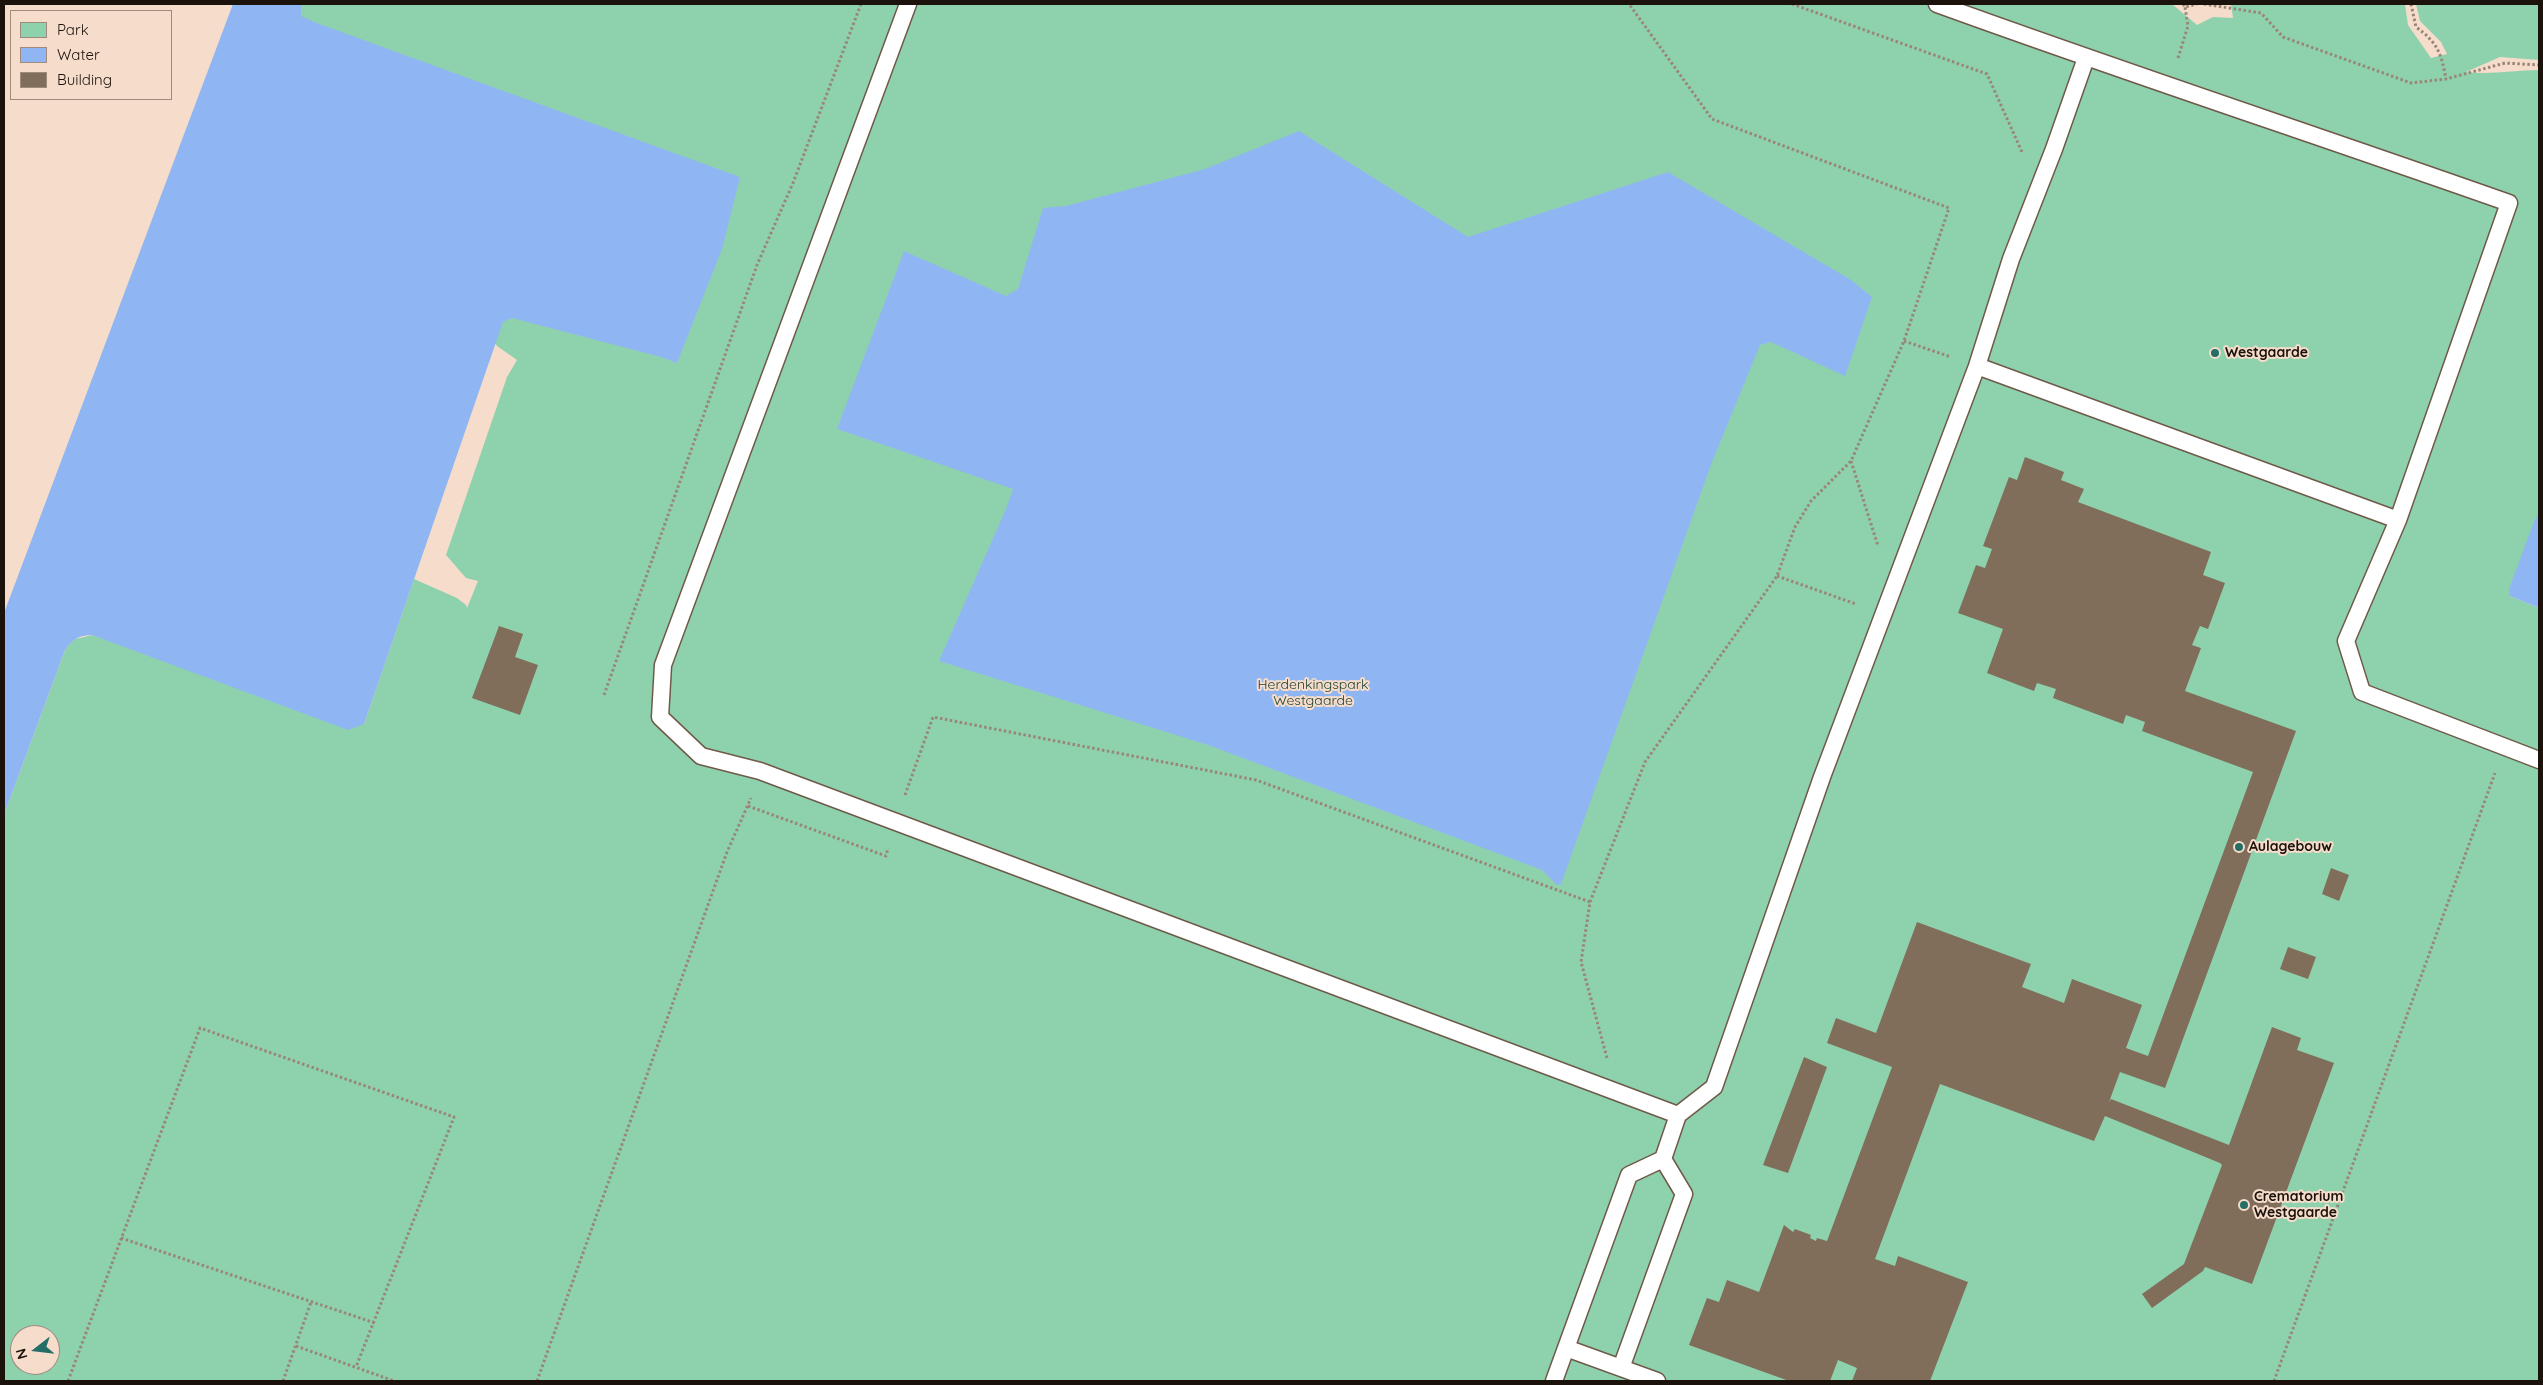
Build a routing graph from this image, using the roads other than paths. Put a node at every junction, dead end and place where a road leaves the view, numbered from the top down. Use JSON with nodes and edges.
{"nodes":[{"id":1,"x":908,"y":4,"type":"edge"},
{"id":2,"x":1937,"y":4,"type":"edge"},
{"id":3,"x":2086,"y":58,"type":"junction"},
{"id":4,"x":1977,"y":366,"type":"junction"},
{"id":5,"x":2398,"y":520,"type":"junction"},
{"id":6,"x":2539,"y":760,"type":"edge"},
{"id":7,"x":1678,"y":1115,"type":"junction"},
{"id":8,"x":1663,"y":1159,"type":"junction"},
{"id":9,"x":1566,"y":1348,"type":"junction"},
{"id":10,"x":1621,"y":1368,"type":"junction"},
{"id":11,"x":1554,"y":1381,"type":"edge"},
{"id":12,"x":1657,"y":1381,"type":"edge"}],
"edges":[{"from":1,"to":7,"type":"lane"},
{"from":2,"to":3,"type":"lane"},
{"from":3,"to":4,"type":"lane"},
{"from":3,"to":5,"type":"lane"},
{"from":4,"to":5,"type":"lane"},
{"from":4,"to":7,"type":"lane"},
{"from":5,"to":6,"type":"lane"},
{"from":7,"to":8,"type":"lane"},
{"from":8,"to":9,"type":"lane"},
{"from":8,"to":10,"type":"lane"},
{"from":9,"to":10,"type":"lane"},
{"from":9,"to":11,"type":"lane"},
{"from":10,"to":12,"type":"lane"}]}
